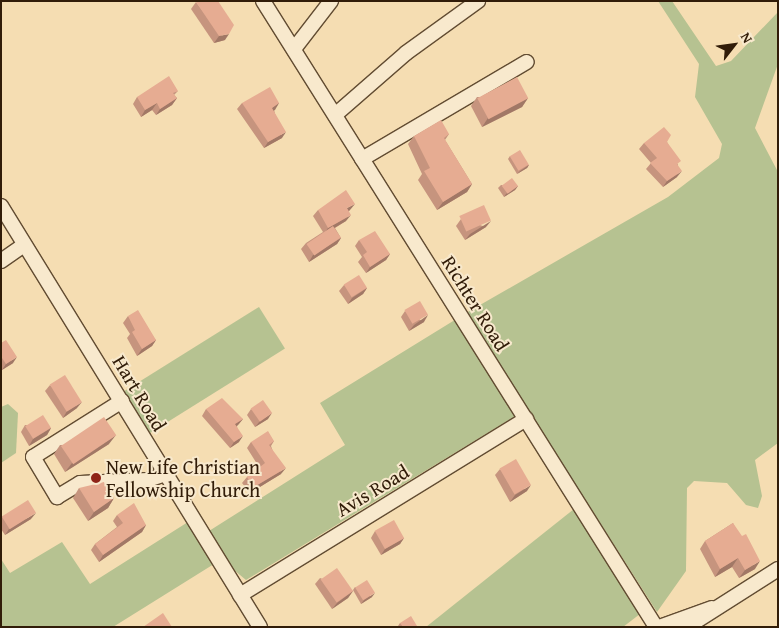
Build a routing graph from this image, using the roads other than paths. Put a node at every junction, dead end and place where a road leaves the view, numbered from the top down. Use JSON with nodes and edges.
{"nodes":[{"id":1,"x":264,"y":1,"type":"edge"},
{"id":2,"x":331,"y":1,"type":"edge"},
{"id":3,"x":478,"y":1,"type":"edge"},
{"id":4,"x":294,"y":49,"type":"junction"},
{"id":5,"x":527,"y":62,"type":"dead end"},
{"id":6,"x":335,"y":115,"type":"junction"},
{"id":7,"x":362,"y":159,"type":"junction"},
{"id":8,"x":3,"y":212,"type":"edge"},
{"id":9,"x":24,"y":245,"type":"junction"},
{"id":10,"x":1,"y":261,"type":"edge"},
{"id":11,"x":122,"y":401,"type":"junction"},
{"id":12,"x":526,"y":419,"type":"junction"},
{"id":13,"x":165,"y":474,"type":"junction"},
{"id":14,"x":778,"y":568,"type":"edge"},
{"id":15,"x":240,"y":594,"type":"junction"},
{"id":16,"x":716,"y":608,"type":"junction"},
{"id":17,"x":260,"y":627,"type":"edge"},
{"id":18,"x":657,"y":627,"type":"edge"},
{"id":19,"x":687,"y":627,"type":"edge"}],
"edges":[{"from":1,"to":4,"type":"street","name":"Richter Road"},
{"from":2,"to":4,"type":"street"},
{"from":3,"to":6,"type":"street"},
{"from":4,"to":6,"type":"street","name":"Richter Road"},
{"from":5,"to":7,"type":"street"},
{"from":6,"to":7,"type":"street","name":"Richter Road"},
{"from":7,"to":12,"type":"street","name":"Richter Road"},
{"from":8,"to":9,"type":"street","name":"Hart Road"},
{"from":9,"to":10,"type":"street"},
{"from":9,"to":11,"type":"street","name":"Hart Road"},
{"from":11,"to":13,"type":"street","name":"Hart Road"},
{"from":11,"to":13,"type":"street"},
{"from":12,"to":15,"type":"street","name":"Avis Road"},
{"from":12,"to":18,"type":"street","name":"Richter Road"},
{"from":13,"to":15,"type":"street","name":"Hart Road"},
{"from":14,"to":16,"type":"street"},
{"from":15,"to":17,"type":"street","name":"Hart Road"},
{"from":16,"to":18,"type":"street"},
{"from":16,"to":19,"type":"street"}]}
